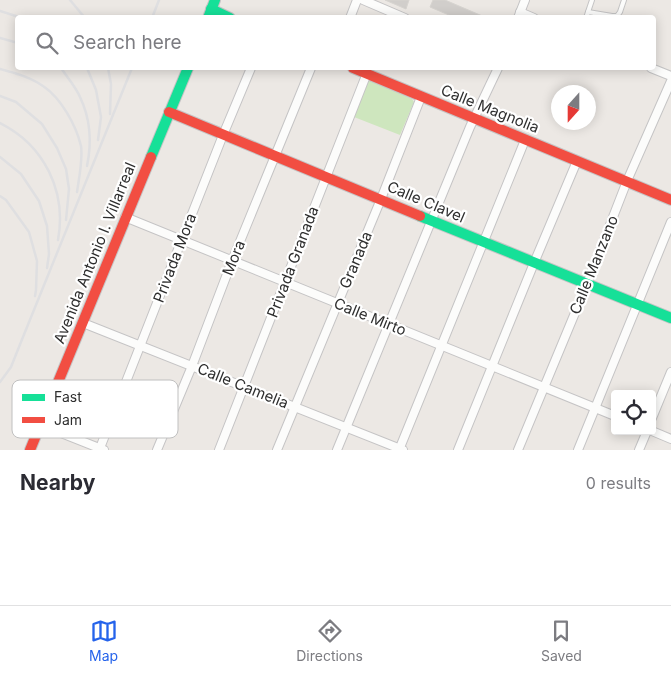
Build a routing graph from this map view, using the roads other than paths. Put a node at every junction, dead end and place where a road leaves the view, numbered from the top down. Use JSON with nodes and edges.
{"nodes":[{"id":1,"x":357,"y":0,"type":"edge"},
{"id":2,"x":363,"y":0,"type":"edge"},
{"id":3,"x":525,"y":0,"type":"edge"},
{"id":4,"x":592,"y":0,"type":"edge"},
{"id":5,"x":624,"y":0,"type":"edge"},
{"id":6,"x":211,"y":9,"type":"edge"},
{"id":7,"x":588,"y":12,"type":"junction"},
{"id":8,"x":224,"y":15,"type":"edge"},
{"id":9,"x":351,"y":15,"type":"edge"},
{"id":10,"x":398,"y":15,"type":"edge"},
{"id":11,"x":519,"y":15,"type":"edge"},
{"id":12,"x":587,"y":15,"type":"edge"},
{"id":13,"x":610,"y":15,"type":"edge"},
{"id":14,"x":618,"y":15,"type":"edge"},
{"id":15,"x":187,"y":70,"type":"edge"},
{"id":16,"x":251,"y":70,"type":"edge"},
{"id":17,"x":311,"y":70,"type":"edge"},
{"id":18,"x":359,"y":70,"type":"edge"},
{"id":19,"x":497,"y":70,"type":"edge"},
{"id":20,"x":656,"y":70,"type":"edge"},
{"id":21,"x":367,"y":73,"type":"junction"},
{"id":22,"x":671,"y":76,"type":"edge"},
{"id":23,"x":671,"y":81,"type":"edge"},
{"id":24,"x":421,"y":96,"type":"junction"},
{"id":25,"x":169,"y":112,"type":"junction"},
{"id":26,"x":475,"y":118,"type":"junction"},
{"id":27,"x":223,"y":135,"type":"junction"},
{"id":28,"x":525,"y":140,"type":"junction"},
{"id":29,"x":275,"y":156,"type":"junction"},
{"id":30,"x":577,"y":160,"type":"junction"},
{"id":31,"x":327,"y":177,"type":"junction"},
{"id":32,"x":627,"y":182,"type":"junction"},
{"id":33,"x":381,"y":199,"type":"junction"},
{"id":34,"x":671,"y":200,"type":"edge"},
{"id":35,"x":125,"y":217,"type":"junction"},
{"id":36,"x":432,"y":220,"type":"junction"},
{"id":37,"x":671,"y":222,"type":"edge"},
{"id":38,"x":182,"y":240,"type":"junction"},
{"id":39,"x":483,"y":242,"type":"junction"},
{"id":40,"x":232,"y":261,"type":"junction"},
{"id":41,"x":534,"y":263,"type":"junction"},
{"id":42,"x":285,"y":283,"type":"junction"},
{"id":43,"x":587,"y":284,"type":"junction"},
{"id":44,"x":337,"y":304,"type":"junction"},
{"id":45,"x":637,"y":304,"type":"junction"},
{"id":46,"x":671,"y":318,"type":"edge"},
{"id":47,"x":83,"y":323,"type":"junction"},
{"id":48,"x":388,"y":324,"type":"junction"},
{"id":49,"x":140,"y":345,"type":"junction"},
{"id":50,"x":440,"y":346,"type":"junction"},
{"id":51,"x":192,"y":366,"type":"junction"},
{"id":52,"x":492,"y":366,"type":"junction"},
{"id":53,"x":671,"y":372,"type":"edge"},
{"id":54,"x":60,"y":380,"type":"edge"},
{"id":55,"x":128,"y":380,"type":"edge"},
{"id":56,"x":245,"y":386,"type":"junction"},
{"id":57,"x":544,"y":388,"type":"junction"},
{"id":58,"x":178,"y":400,"type":"edge"},
{"id":59,"x":295,"y":406,"type":"junction"},
{"id":60,"x":595,"y":408,"type":"junction"},
{"id":61,"x":656,"y":408,"type":"edge"},
{"id":62,"x":611,"y":414,"type":"edge"},
{"id":63,"x":346,"y":427,"type":"junction"},
{"id":64,"x":656,"y":433,"type":"edge"},
{"id":65,"x":645,"y":435,"type":"edge"},
{"id":66,"x":35,"y":438,"type":"edge"},
{"id":67,"x":75,"y":438,"type":"edge"},
{"id":68,"x":162,"y":438,"type":"edge"},
{"id":69,"x":671,"y":439,"type":"edge"},
{"id":70,"x":103,"y":449,"type":"edge"},
{"id":71,"x":30,"y":450,"type":"edge"},
{"id":72,"x":157,"y":450,"type":"edge"},
{"id":73,"x":219,"y":450,"type":"edge"},
{"id":74,"x":277,"y":450,"type":"edge"},
{"id":75,"x":337,"y":450,"type":"edge"},
{"id":76,"x":400,"y":450,"type":"edge"},
{"id":77,"x":458,"y":450,"type":"edge"},
{"id":78,"x":518,"y":450,"type":"edge"},
{"id":79,"x":578,"y":450,"type":"edge"},
{"id":80,"x":639,"y":450,"type":"edge"}],
"edges":[{"from":1,"to":9,"type":"street"},
{"from":2,"to":10,"type":"street"},
{"from":3,"to":11,"type":"street"},
{"from":4,"to":7,"type":"lane"},
{"from":5,"to":14,"type":"lane"},
{"from":6,"to":8,"type":"street"},
{"from":7,"to":12,"type":"lane"},
{"from":7,"to":13,"type":"lane"},
{"from":15,"to":25,"type":"street","name":"Avenida Antonio I. Villarreal"},
{"from":16,"to":27,"type":"street","name":"Privada Mora"},
{"from":17,"to":29,"type":"street","name":"Mora"},
{"from":18,"to":21,"type":"street","name":"Calle Magnolia"},
{"from":19,"to":26,"type":"street"},
{"from":20,"to":22,"type":"street"},
{"from":21,"to":24,"type":"street","name":"Calle Magnolia"},
{"from":21,"to":31,"type":"street","name":"Privada Granada"},
{"from":23,"to":32,"type":"street","name":"Calle Manzano"},
{"from":24,"to":26,"type":"street","name":"Calle Magnolia"},
{"from":24,"to":33,"type":"street","name":"Granada"},
{"from":25,"to":27,"type":"street","name":"Calle Clavel"},
{"from":25,"to":35,"type":"street","name":"Avenida Antonio I. Villarreal"},
{"from":26,"to":28,"type":"street","name":"Calle Magnolia"},
{"from":26,"to":36,"type":"street"},
{"from":27,"to":29,"type":"street","name":"Calle Clavel"},
{"from":27,"to":38,"type":"street","name":"Privada Mora"},
{"from":28,"to":30,"type":"street","name":"Calle Magnolia"},
{"from":28,"to":39,"type":"street"},
{"from":29,"to":31,"type":"street","name":"Calle Clavel"},
{"from":29,"to":40,"type":"street","name":"Mora"},
{"from":30,"to":32,"type":"street","name":"Calle Magnolia"},
{"from":30,"to":41,"type":"street"},
{"from":31,"to":33,"type":"street","name":"Calle Clavel"},
{"from":31,"to":42,"type":"street","name":"Privada Granada"},
{"from":32,"to":34,"type":"street","name":"Calle Magnolia"},
{"from":32,"to":43,"type":"street","name":"Calle Manzano"},
{"from":33,"to":36,"type":"street","name":"Calle Clavel"},
{"from":33,"to":44,"type":"street","name":"Granada"},
{"from":35,"to":38,"type":"street","name":"Calle Mirto"},
{"from":35,"to":47,"type":"street","name":"Avenida Antonio I. Villarreal"},
{"from":36,"to":39,"type":"street","name":"Calle Clavel"},
{"from":36,"to":48,"type":"street"},
{"from":37,"to":45,"type":"street"},
{"from":38,"to":40,"type":"street","name":"Calle Mirto"},
{"from":38,"to":49,"type":"street","name":"Privada Mora"},
{"from":39,"to":41,"type":"street","name":"Calle Clavel"},
{"from":39,"to":50,"type":"street"},
{"from":40,"to":42,"type":"street","name":"Calle Mirto"},
{"from":40,"to":51,"type":"street","name":"Mora"},
{"from":41,"to":43,"type":"street","name":"Calle Clavel"},
{"from":41,"to":52,"type":"street"},
{"from":42,"to":44,"type":"street","name":"Calle Mirto"},
{"from":42,"to":56,"type":"street","name":"Privada Granada"},
{"from":43,"to":45,"type":"street","name":"Calle Clavel"},
{"from":43,"to":57,"type":"street","name":"Calle Manzano"},
{"from":44,"to":48,"type":"street","name":"Calle Mirto"},
{"from":44,"to":59,"type":"street","name":"Granada"},
{"from":45,"to":46,"type":"street","name":"Calle Clavel"},
{"from":45,"to":60,"type":"street"},
{"from":47,"to":49,"type":"street","name":"Calle Camelia"},
{"from":47,"to":54,"type":"street","name":"Avenida Antonio I. Villarreal"},
{"from":48,"to":50,"type":"street","name":"Calle Mirto"},
{"from":48,"to":63,"type":"street"},
{"from":49,"to":51,"type":"street","name":"Calle Camelia"},
{"from":49,"to":55,"type":"street","name":"Privada Mora"},
{"from":50,"to":52,"type":"street","name":"Calle Mirto"},
{"from":50,"to":76,"type":"street"},
{"from":51,"to":56,"type":"street","name":"Calle Camelia"},
{"from":51,"to":58,"type":"street","name":"Mora"},
{"from":52,"to":57,"type":"street","name":"Calle Mirto"},
{"from":52,"to":77,"type":"street"},
{"from":53,"to":61,"type":"street"},
{"from":56,"to":59,"type":"street","name":"Calle Camelia"},
{"from":56,"to":73,"type":"street","name":"Privada Granada"},
{"from":57,"to":60,"type":"street","name":"Calle Mirto"},
{"from":57,"to":78,"type":"street","name":"Calle Manzano"},
{"from":59,"to":63,"type":"street","name":"Calle Camelia"},
{"from":59,"to":74,"type":"street","name":"Granada"},
{"from":60,"to":62,"type":"street","name":"Calle Mirto"},
{"from":60,"to":79,"type":"street"},
{"from":63,"to":75,"type":"street"},
{"from":63,"to":76,"type":"street","name":"Calle Camelia"},
{"from":64,"to":69,"type":"street"},
{"from":65,"to":80,"type":"street"},
{"from":66,"to":71,"type":"street","name":"Avenida Antonio I. Villarreal"},
{"from":67,"to":70,"type":"street"},
{"from":68,"to":72,"type":"street","name":"Mora"}]}
